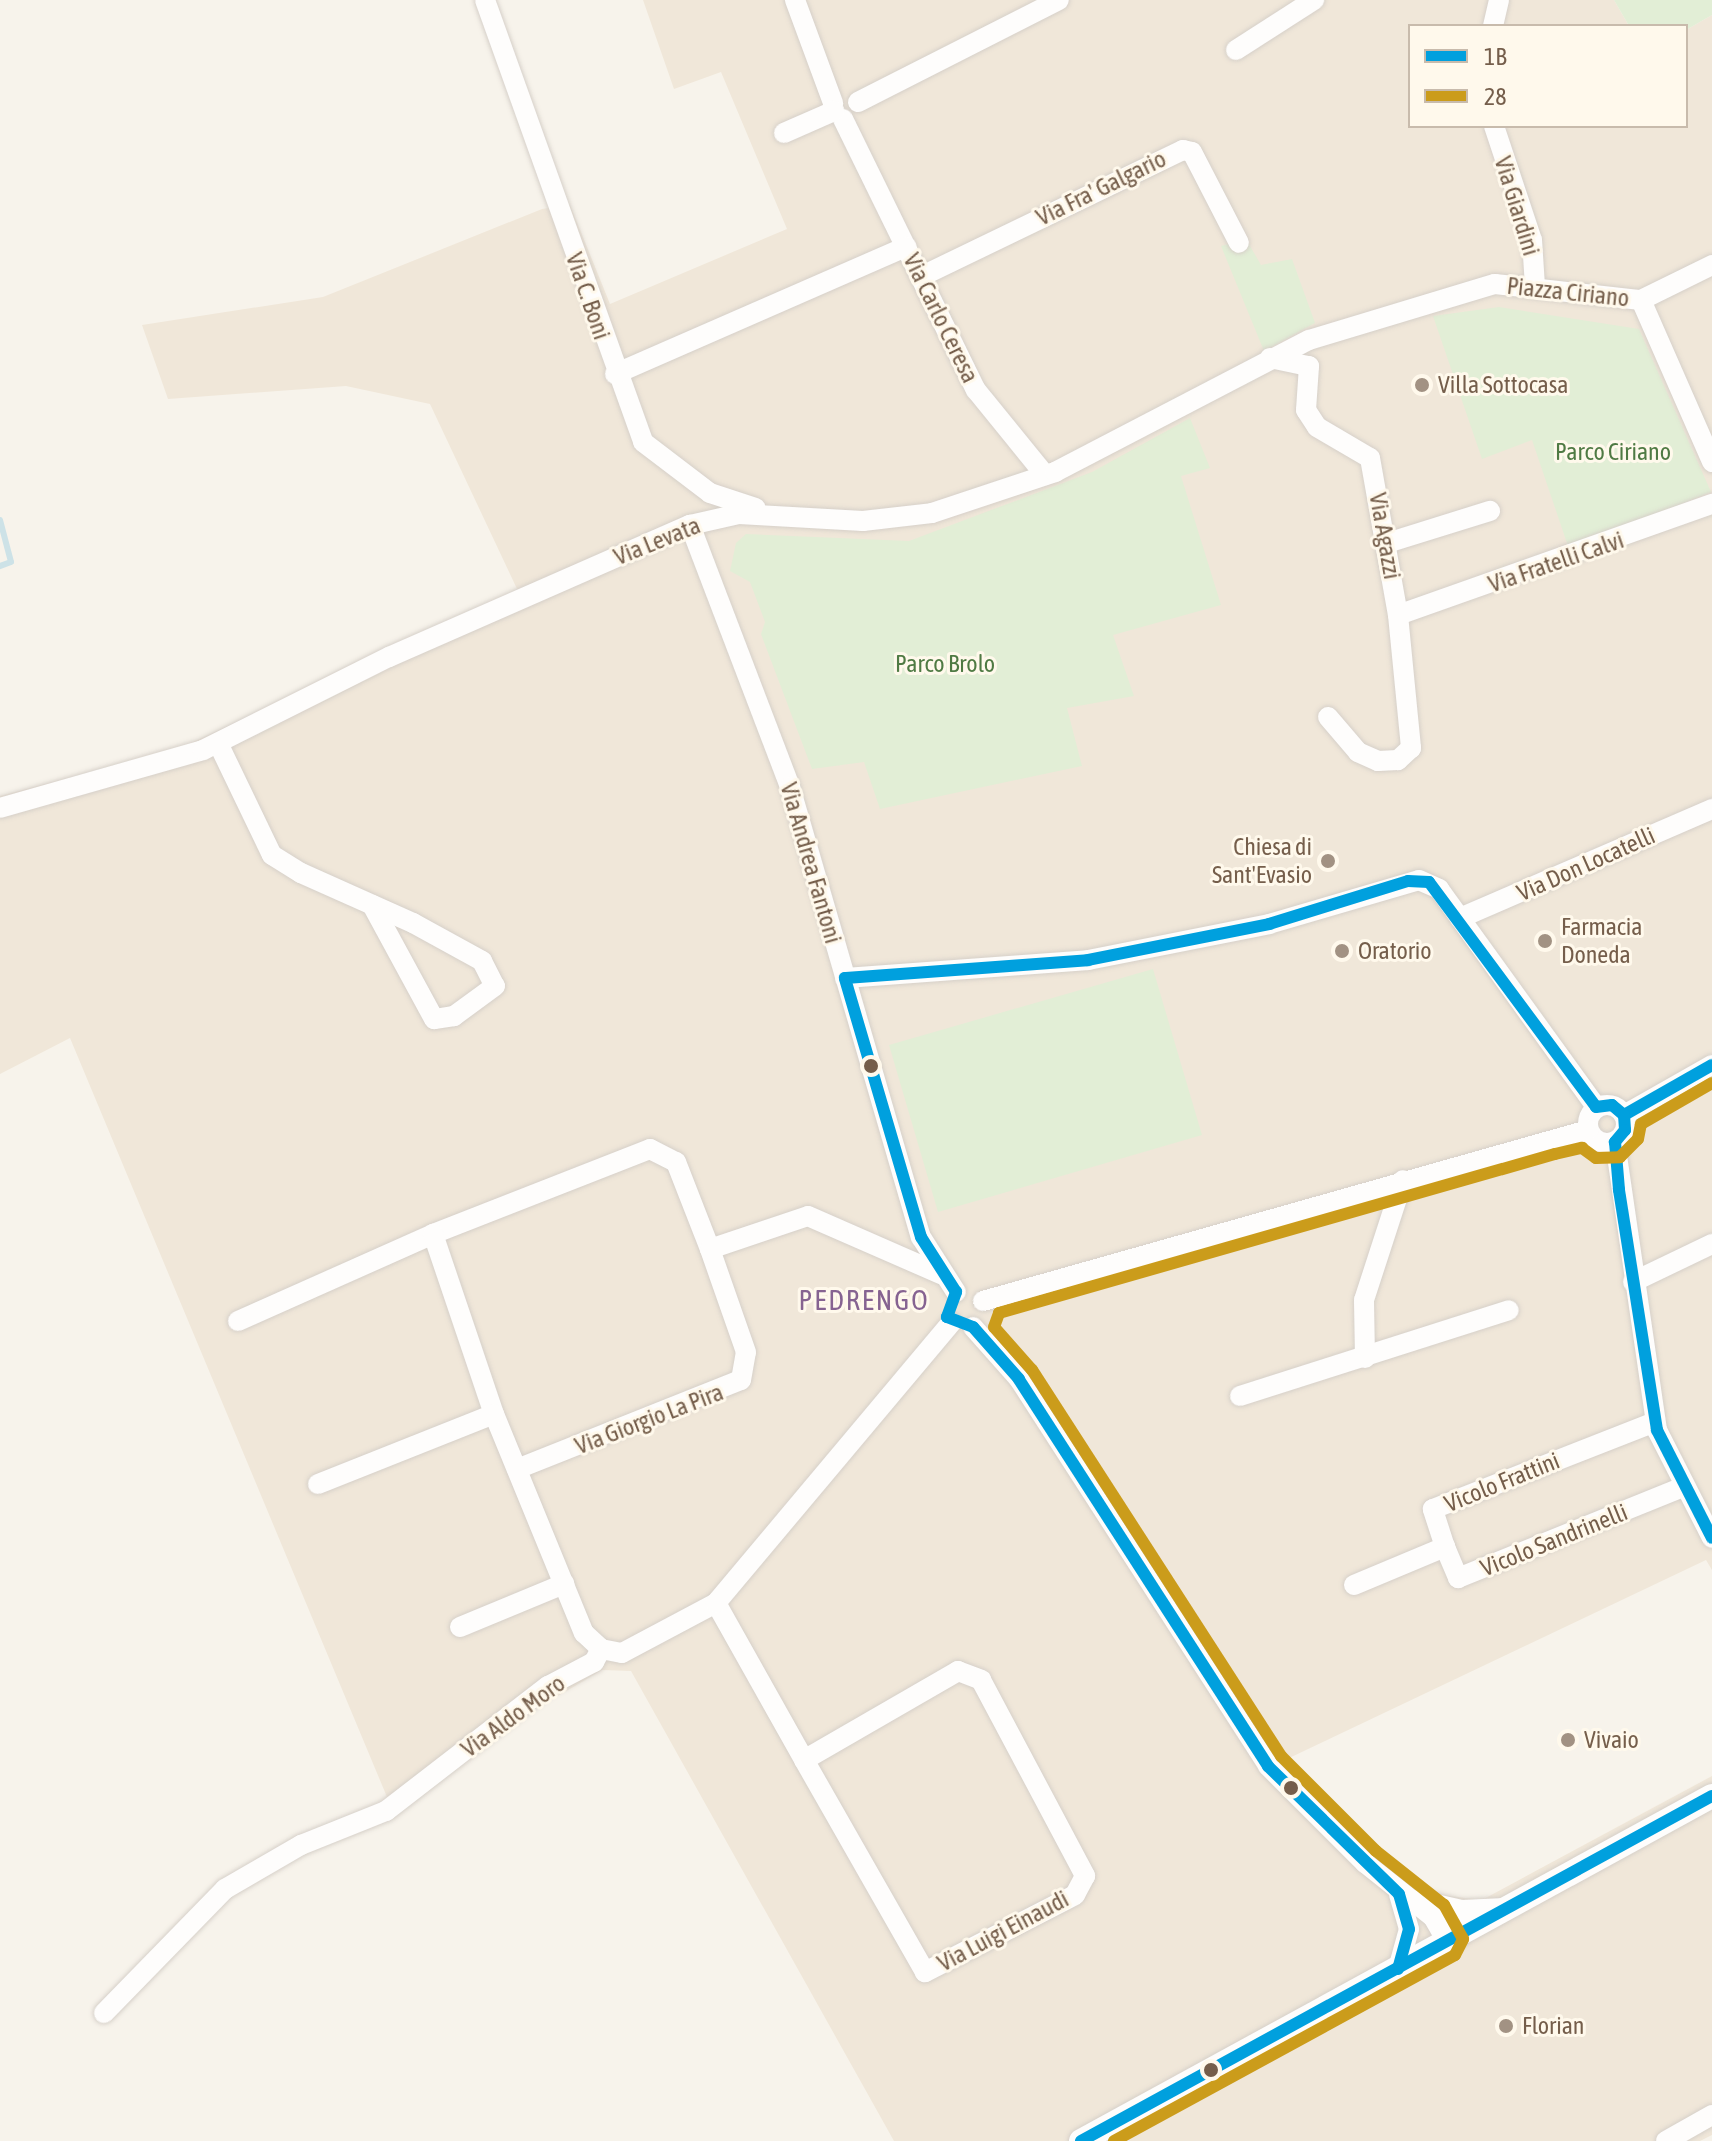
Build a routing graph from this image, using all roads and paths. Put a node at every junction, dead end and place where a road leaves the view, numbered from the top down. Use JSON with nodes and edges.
{"nodes":[{"id":1,"x":485,"y":0,"type":"edge"},
{"id":2,"x":795,"y":0,"type":"edge"},
{"id":3,"x":1059,"y":0,"type":"edge"},
{"id":4,"x":1314,"y":0,"type":"edge"},
{"id":5,"x":1499,"y":0,"type":"edge"},
{"id":6,"x":1493,"y":24,"type":"edge"},
{"id":7,"x":1236,"y":50,"type":"dead end"},
{"id":8,"x":846,"y":105,"type":"junction"},
{"id":9,"x":1495,"y":128,"type":"edge"},
{"id":10,"x":784,"y":133,"type":"dead end"},
{"id":11,"x":1239,"y":243,"type":"dead end"},
{"id":12,"x":906,"y":247,"type":"junction"},
{"id":13,"x":1712,"y":265,"type":"edge"},
{"id":14,"x":920,"y":277,"type":"junction"},
{"id":15,"x":1535,"y":286,"type":"junction"},
{"id":16,"x":1641,"y":300,"type":"junction"},
{"id":17,"x":1322,"y":335,"type":"junction"},
{"id":18,"x":1270,"y":358,"type":"junction"},
{"id":19,"x":1309,"y":366,"type":"junction"},
{"id":20,"x":615,"y":374,"type":"junction"},
{"id":21,"x":1712,"y":462,"type":"edge"},
{"id":22,"x":1045,"y":475,"type":"junction"},
{"id":23,"x":1712,"y":504,"type":"edge"},
{"id":24,"x":1490,"y":511,"type":"dead end"},
{"id":25,"x":779,"y":514,"type":"junction"},
{"id":26,"x":690,"y":525,"type":"junction"},
{"id":27,"x":1387,"y":543,"type":"junction"},
{"id":28,"x":1398,"y":615,"type":"junction"},
{"id":29,"x":1328,"y":717,"type":"dead end"},
{"id":30,"x":218,"y":743,"type":"junction"},
{"id":31,"x":0,"y":808,"type":"edge"},
{"id":32,"x":1712,"y":809,"type":"edge"},
{"id":33,"x":372,"y":905,"type":"junction"},
{"id":34,"x":1460,"y":918,"type":"junction"},
{"id":35,"x":845,"y":978,"type":"junction"},
{"id":36,"x":1712,"y":1065,"type":"edge"},
{"id":37,"x":1596,"y":1107,"type":"junction"},
{"id":38,"x":1624,"y":1115,"type":"junction"},
{"id":39,"x":1588,"y":1130,"type":"junction"},
{"id":40,"x":1615,"y":1142,"type":"junction"},
{"id":41,"x":1403,"y":1180,"type":"junction"},
{"id":42,"x":433,"y":1234,"type":"junction"},
{"id":43,"x":1712,"y":1244,"type":"edge"},
{"id":44,"x":710,"y":1249,"type":"junction"},
{"id":45,"x":941,"y":1274,"type":"junction"},
{"id":46,"x":1633,"y":1282,"type":"junction"},
{"id":47,"x":956,"y":1292,"type":"junction"},
{"id":48,"x":983,"y":1301,"type":"junction"},
{"id":49,"x":1509,"y":1310,"type":"dead end"},
{"id":50,"x":238,"y":1321,"type":"dead end"},
{"id":51,"x":951,"y":1323,"type":"junction"},
{"id":52,"x":973,"y":1327,"type":"junction"},
{"id":53,"x":1365,"y":1358,"type":"junction"},
{"id":54,"x":1240,"y":1396,"type":"dead end"},
{"id":55,"x":494,"y":1414,"type":"junction"},
{"id":56,"x":1655,"y":1422,"type":"junction"},
{"id":57,"x":517,"y":1469,"type":"junction"},
{"id":58,"x":318,"y":1484,"type":"dead end"},
{"id":59,"x":1681,"y":1488,"type":"junction"},
{"id":60,"x":1706,"y":1512,"type":"edge"},
{"id":61,"x":1712,"y":1538,"type":"edge"},
{"id":62,"x":1445,"y":1547,"type":"junction"},
{"id":63,"x":564,"y":1584,"type":"junction"},
{"id":64,"x":1354,"y":1585,"type":"dead end"},
{"id":65,"x":716,"y":1603,"type":"junction"},
{"id":66,"x":460,"y":1627,"type":"dead end"},
{"id":67,"x":601,"y":1649,"type":"junction"},
{"id":68,"x":804,"y":1760,"type":"junction"},
{"id":69,"x":1712,"y":1796,"type":"edge"},
{"id":70,"x":1399,"y":1894,"type":"junction"},
{"id":71,"x":1512,"y":1907,"type":"junction"},
{"id":72,"x":1447,"y":1941,"type":"junction"},
{"id":73,"x":1398,"y":1969,"type":"junction"},
{"id":74,"x":104,"y":2013,"type":"dead end"},
{"id":75,"x":1712,"y":2115,"type":"edge"},
{"id":76,"x":1081,"y":2141,"type":"edge"},
{"id":77,"x":1666,"y":2141,"type":"edge"}],
"edges":[{"from":1,"to":20,"type":"street","name":"Via C. Boni"},
{"from":2,"to":8,"type":"street","name":"Via Carlo Ceresa"},
{"from":3,"to":8,"type":"street"},
{"from":4,"to":7,"type":"street"},
{"from":5,"to":6,"type":"street"},
{"from":8,"to":10,"type":"street"},
{"from":8,"to":12,"type":"street","name":"Via Carlo Ceresa"},
{"from":9,"to":15,"type":"street","name":"Via Giardini"},
{"from":11,"to":14,"type":"street","name":"Via Fra' Galgario"},
{"from":12,"to":14,"type":"street","name":"Via Carlo Ceresa"},
{"from":12,"to":20,"type":"street"},
{"from":13,"to":16,"type":"street"},
{"from":14,"to":22,"type":"street","name":"Via Carlo Ceresa"},
{"from":15,"to":16,"type":"street","name":"Piazza Ciriano"},
{"from":15,"to":17,"type":"street","name":"Piazza Ciriano"},
{"from":16,"to":21,"type":"street"},
{"from":17,"to":18,"type":"street","name":"Via Levata"},
{"from":17,"to":19,"type":"street"},
{"from":18,"to":19,"type":"street"},
{"from":18,"to":22,"type":"street","name":"Via Levata"},
{"from":19,"to":27,"type":"street","name":"Via Agazzi"},
{"from":20,"to":25,"type":"street","name":"Via C. Boni"},
{"from":22,"to":25,"type":"street","name":"Via Levata"},
{"from":23,"to":28,"type":"street","name":"Via Fratelli Calvi"},
{"from":24,"to":27,"type":"street"},
{"from":25,"to":26,"type":"street","name":"Via Levata"},
{"from":26,"to":30,"type":"street","name":"Via Levata"},
{"from":26,"to":35,"type":"street","name":"Via Andrea Fantoni"},
{"from":27,"to":28,"type":"street","name":"Via Agazzi"},
{"from":28,"to":29,"type":"street","name":"Via Agazzi"},
{"from":30,"to":31,"type":"street","name":"Via Levata"},
{"from":30,"to":33,"type":"street"},
{"from":32,"to":34,"type":"street","name":"Via Don Locatelli"},
{"from":33,"to":33,"type":"street"},
{"from":34,"to":35,"type":"street"},
{"from":34,"to":37,"type":"street"},
{"from":35,"to":45,"type":"street","name":"Via Andrea Fantoni"},
{"from":36,"to":38,"type":"street"},
{"from":37,"to":38,"type":"street"},
{"from":37,"to":39,"type":"street"},
{"from":38,"to":40,"type":"street"},
{"from":39,"to":40,"type":"street"},
{"from":39,"to":41,"type":"street"},
{"from":40,"to":46,"type":"street"},
{"from":41,"to":48,"type":"street"},
{"from":41,"to":53,"type":"street"},
{"from":42,"to":44,"type":"street","name":"Via Giorgio La Pira"},
{"from":42,"to":50,"type":"street","name":"Via Giorgio La Pira"},
{"from":42,"to":55,"type":"street"},
{"from":43,"to":46,"type":"street"},
{"from":44,"to":45,"type":"street"},
{"from":44,"to":57,"type":"street","name":"Via Giorgio La Pira"},
{"from":45,"to":47,"type":"street","name":"Via Andrea Fantoni"},
{"from":46,"to":56,"type":"street"},
{"from":47,"to":48,"type":"street"},
{"from":47,"to":51,"type":"street"},
{"from":48,"to":52,"type":"street"},
{"from":49,"to":53,"type":"street"},
{"from":51,"to":52,"type":"street"},
{"from":51,"to":65,"type":"street"},
{"from":52,"to":70,"type":"street"},
{"from":53,"to":54,"type":"street"},
{"from":55,"to":57,"type":"street"},
{"from":55,"to":58,"type":"street"},
{"from":56,"to":59,"type":"street"},
{"from":56,"to":62,"type":"street","name":"Vicolo Frattini"},
{"from":57,"to":63,"type":"street"},
{"from":59,"to":60,"type":"street"},
{"from":59,"to":62,"type":"street","name":"Vicolo Sandrinelli"},
{"from":60,"to":61,"type":"street"},
{"from":62,"to":64,"type":"street","name":"Vicolo Frattini"},
{"from":63,"to":66,"type":"street"},
{"from":63,"to":67,"type":"street"},
{"from":65,"to":67,"type":"street"},
{"from":65,"to":68,"type":"street","name":"Via Luigi Einaudi"},
{"from":67,"to":74,"type":"street","name":"Via Aldo Moro"},
{"from":68,"to":68,"type":"street","name":"Via Luigi Einaudi"},
{"from":69,"to":71,"type":"street"},
{"from":70,"to":71,"type":"street"},
{"from":70,"to":72,"type":"street"},
{"from":70,"to":73,"type":"street"},
{"from":71,"to":72,"type":"street"},
{"from":72,"to":73,"type":"street"},
{"from":73,"to":76,"type":"street"},
{"from":75,"to":77,"type":"street"}]}
